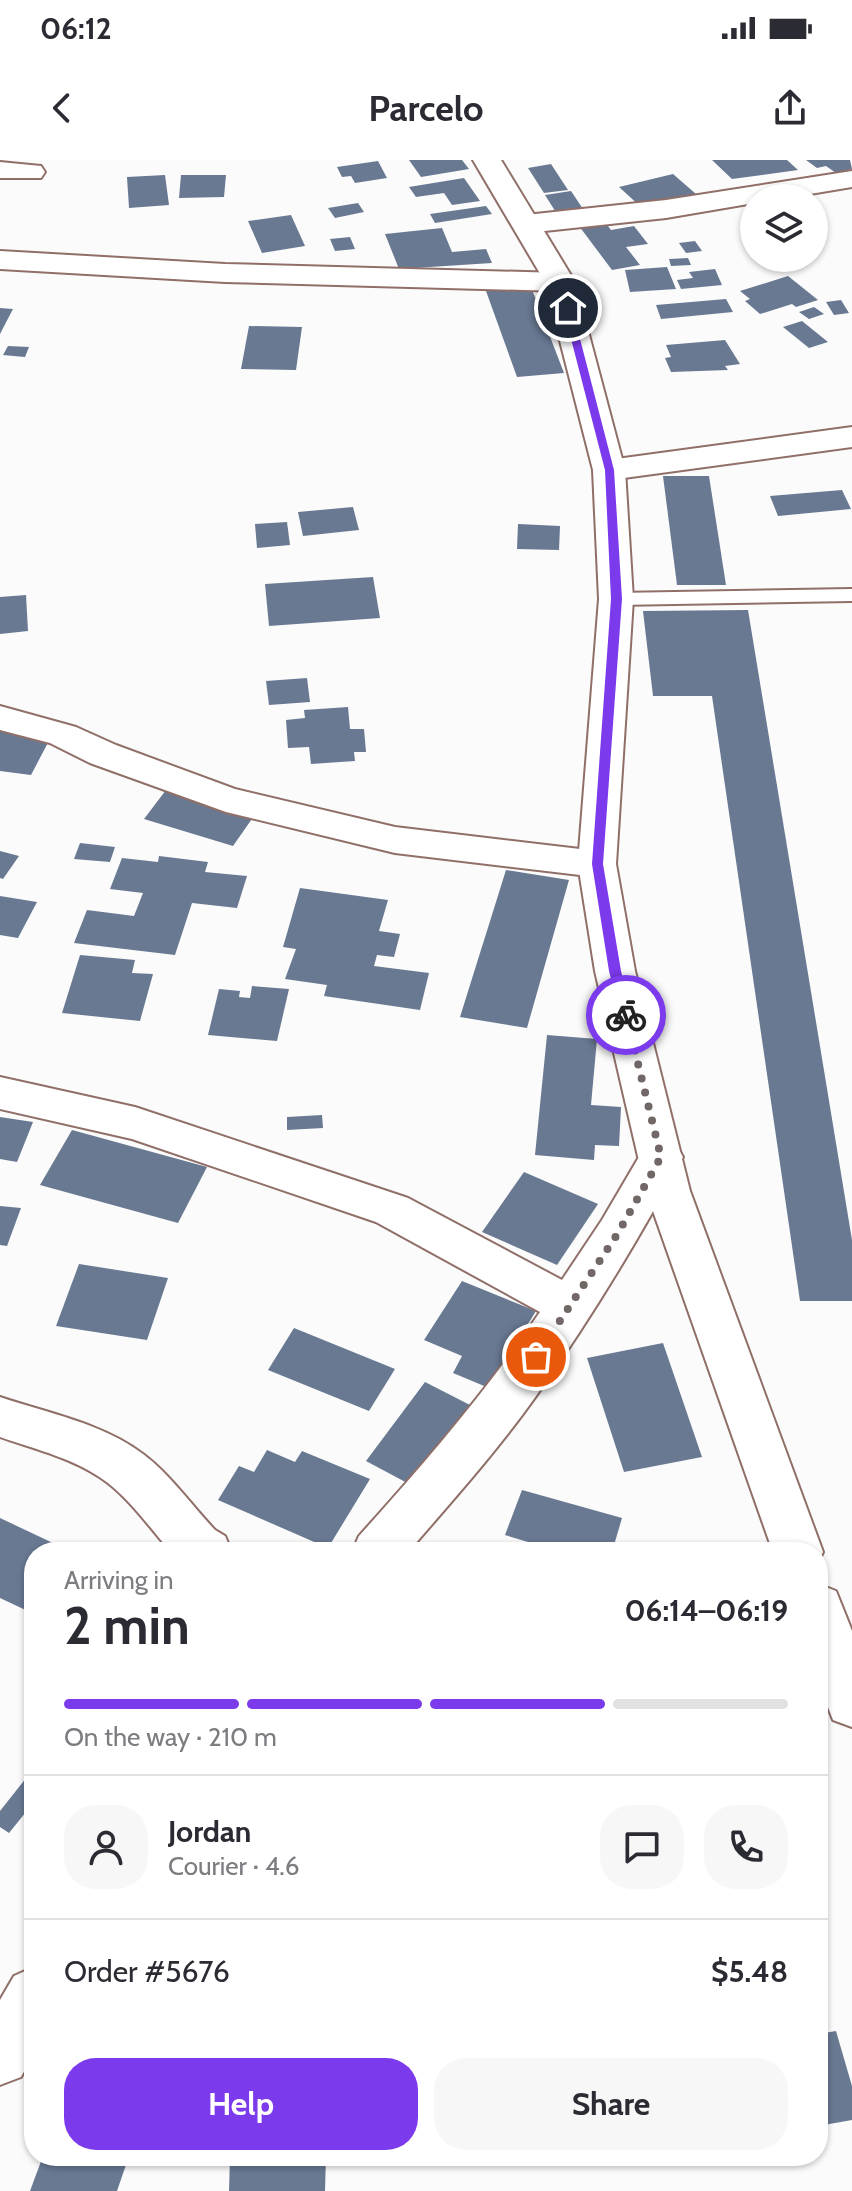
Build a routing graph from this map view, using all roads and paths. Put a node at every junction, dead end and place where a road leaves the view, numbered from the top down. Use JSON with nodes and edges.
{"nodes":[{"id":1,"x":487,"y":160,"type":"edge"},
{"id":2,"x":0,"y":170,"type":"edge"},
{"id":3,"x":31,"y":172,"type":"dead end"},
{"id":4,"x":852,"y":179,"type":"edge"},
{"id":5,"x":526,"y":224,"type":"junction"},
{"id":6,"x":0,"y":260,"type":"edge"},
{"id":7,"x":560,"y":282,"type":"junction"},
{"id":8,"x":852,"y":437,"type":"edge"},
{"id":9,"x":609,"y":470,"type":"junction"},
{"id":10,"x":852,"y":595,"type":"edge"},
{"id":11,"x":616,"y":599,"type":"junction"},
{"id":12,"x":0,"y":718,"type":"edge"},
{"id":13,"x":597,"y":864,"type":"junction"},
{"id":14,"x":0,"y":1093,"type":"edge"},
{"id":15,"x":661,"y":1157,"type":"junction"},
{"id":16,"x":569,"y":1305,"type":"junction"},
{"id":17,"x":0,"y":1417,"type":"edge"},
{"id":18,"x":194,"y":1542,"type":"edge"},
{"id":19,"x":386,"y":1542,"type":"edge"},
{"id":20,"x":794,"y":1542,"type":"edge"},
{"id":21,"x":828,"y":1635,"type":"edge"},
{"id":22,"x":852,"y":1703,"type":"edge"},
{"id":23,"x":24,"y":2014,"type":"edge"},
{"id":24,"x":0,"y":2056,"type":"edge"}],
"edges":[{"from":1,"to":5,"type":"street"},
{"from":2,"to":3,"type":"street"},
{"from":4,"to":5,"type":"street"},
{"from":5,"to":7,"type":"street"},
{"from":6,"to":7,"type":"street"},
{"from":7,"to":9,"type":"street"},
{"from":8,"to":9,"type":"street"},
{"from":9,"to":11,"type":"street"},
{"from":10,"to":11,"type":"lane"},
{"from":11,"to":13,"type":"street"},
{"from":12,"to":13,"type":"street"},
{"from":13,"to":15,"type":"street"},
{"from":14,"to":16,"type":"street"},
{"from":15,"to":16,"type":"street"},
{"from":15,"to":20,"type":"street"},
{"from":16,"to":19,"type":"street"},
{"from":17,"to":18,"type":"street"},
{"from":21,"to":22,"type":"street"},
{"from":23,"to":24,"type":"street"}]}
